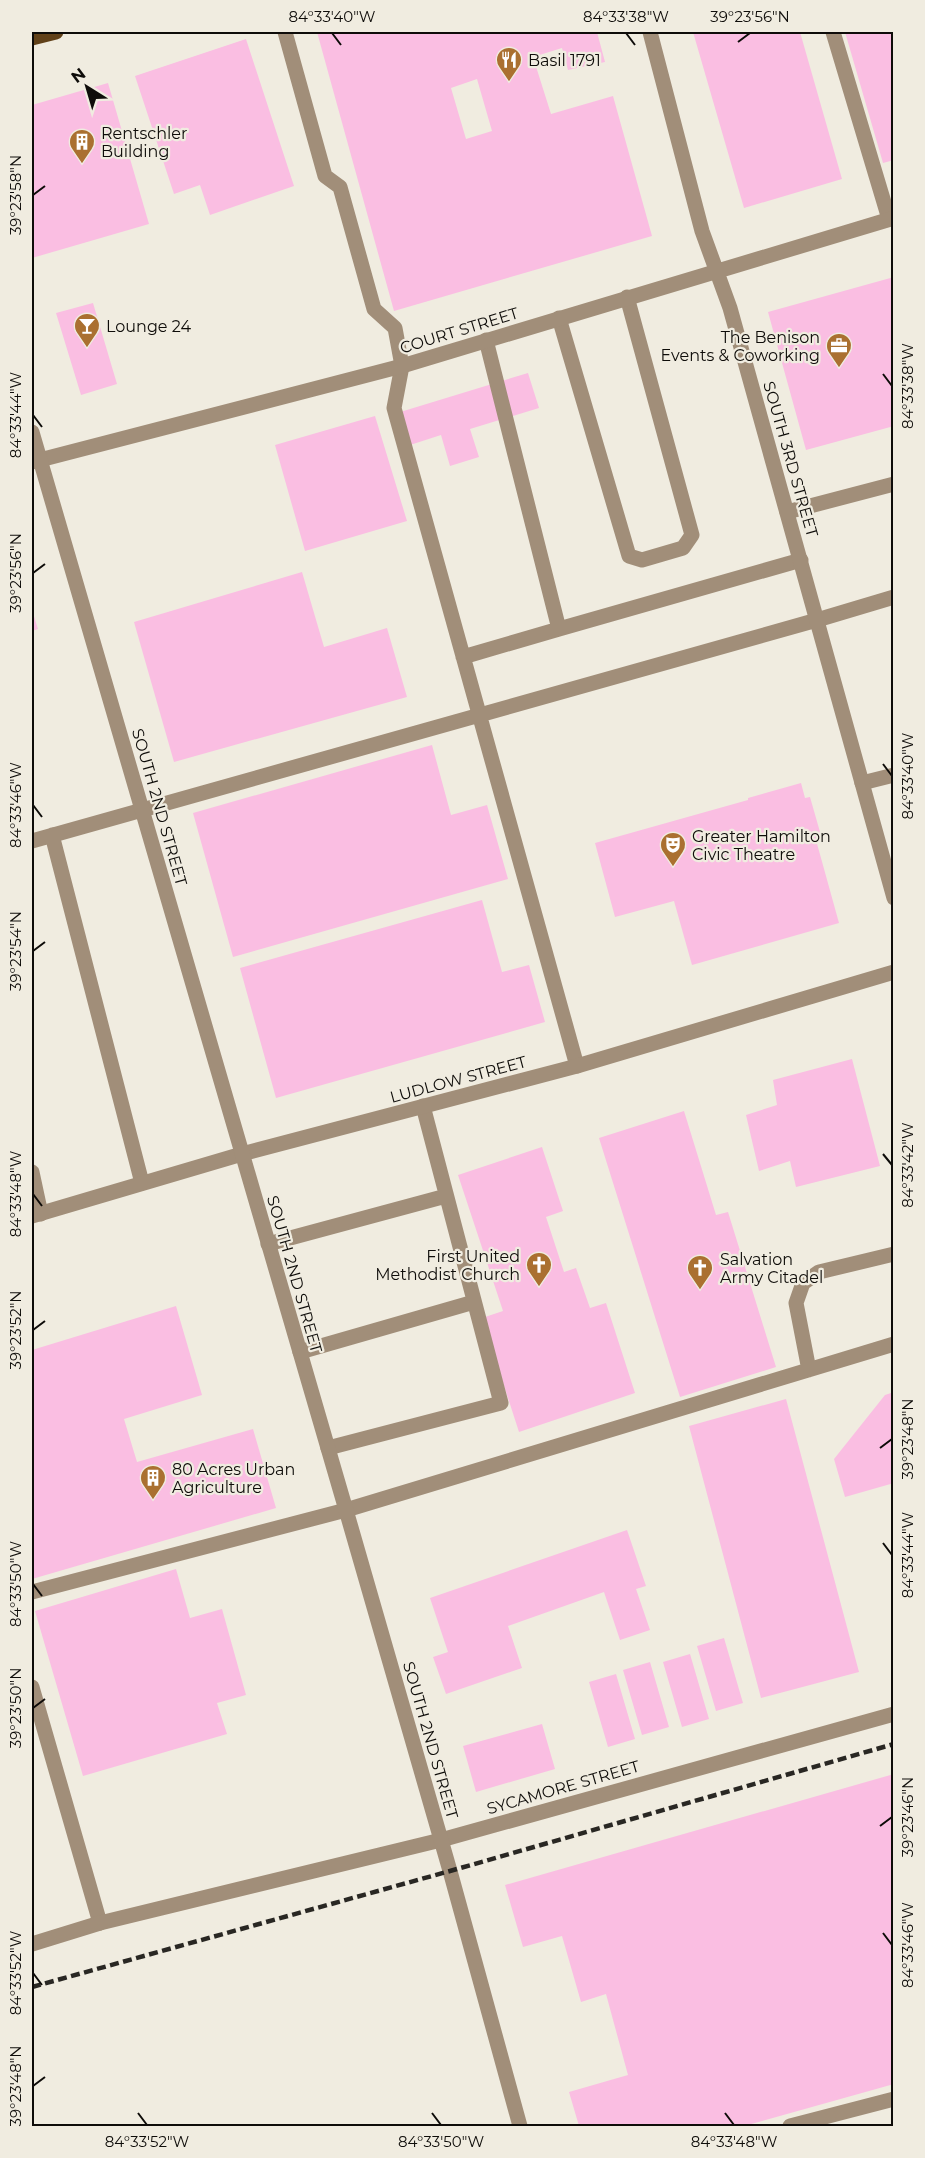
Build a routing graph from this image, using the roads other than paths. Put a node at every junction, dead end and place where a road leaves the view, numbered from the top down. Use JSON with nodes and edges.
{"nodes":[{"id":1,"x":56,"y":32,"type":"edge"},
{"id":2,"x":285,"y":32,"type":"edge"},
{"id":3,"x":650,"y":32,"type":"edge"},
{"id":4,"x":833,"y":32,"type":"edge"},
{"id":5,"x":32,"y":38,"type":"edge"},
{"id":6,"x":891,"y":218,"type":"edge"},
{"id":7,"x":718,"y":272,"type":"junction"},
{"id":8,"x":627,"y":297,"type":"junction"},
{"id":9,"x":560,"y":318,"type":"junction"},
{"id":10,"x":486,"y":340,"type":"junction"},
{"id":11,"x":402,"y":366,"type":"junction"},
{"id":12,"x":32,"y":432,"type":"edge"},
{"id":13,"x":35,"y":461,"type":"edge"},
{"id":14,"x":894,"y":484,"type":"edge"},
{"id":15,"x":787,"y":512,"type":"junction"},
{"id":16,"x":801,"y":560,"type":"junction"},
{"id":17,"x":894,"y":597,"type":"edge"},
{"id":18,"x":817,"y":620,"type":"junction"},
{"id":19,"x":560,"y":629,"type":"junction"},
{"id":20,"x":463,"y":657,"type":"junction"},
{"id":21,"x":480,"y":716,"type":"junction"},
{"id":22,"x":894,"y":775,"type":"edge"},
{"id":23,"x":862,"y":783,"type":"junction"},
{"id":24,"x":142,"y":811,"type":"junction"},
{"id":25,"x":52,"y":835,"type":"junction"},
{"id":26,"x":32,"y":841,"type":"edge"},
{"id":27,"x":894,"y":898,"type":"edge"},
{"id":28,"x":894,"y":972,"type":"edge"},
{"id":29,"x":577,"y":1066,"type":"junction"},
{"id":30,"x":423,"y":1106,"type":"junction"},
{"id":31,"x":242,"y":1154,"type":"junction"},
{"id":32,"x":32,"y":1172,"type":"edge"},
{"id":33,"x":142,"y":1183,"type":"junction"},
{"id":34,"x":446,"y":1196,"type":"junction"},
{"id":35,"x":36,"y":1215,"type":"edge"},
{"id":36,"x":268,"y":1244,"type":"junction"},
{"id":37,"x":894,"y":1254,"type":"edge"},
{"id":38,"x":474,"y":1302,"type":"junction"},
{"id":39,"x":894,"y":1344,"type":"edge"},
{"id":40,"x":300,"y":1352,"type":"junction"},
{"id":41,"x":809,"y":1370,"type":"junction"},
{"id":42,"x":328,"y":1448,"type":"junction"},
{"id":43,"x":346,"y":1510,"type":"junction"},
{"id":44,"x":32,"y":1592,"type":"edge"},
{"id":45,"x":32,"y":1687,"type":"edge"},
{"id":46,"x":894,"y":1714,"type":"edge"},
{"id":47,"x":441,"y":1840,"type":"junction"},
{"id":48,"x":100,"y":1923,"type":"junction"},
{"id":49,"x":32,"y":1944,"type":"edge"},
{"id":50,"x":894,"y":2099,"type":"edge"},
{"id":51,"x":520,"y":2127,"type":"edge"},
{"id":52,"x":790,"y":2127,"type":"edge"}],
"edges":[{"from":1,"to":5,"type":"main road"},
{"from":2,"to":11,"type":"street"},
{"from":3,"to":7,"type":"street","name":"SOUTH 3RD STREET"},
{"from":4,"to":6,"type":"street"},
{"from":6,"to":7,"type":"street","name":"COURT STREET"},
{"from":7,"to":8,"type":"street","name":"COURT STREET"},
{"from":7,"to":15,"type":"street","name":"SOUTH 3RD STREET"},
{"from":8,"to":9,"type":"street","name":"COURT STREET"},
{"from":8,"to":9,"type":"street"},
{"from":9,"to":10,"type":"street","name":"COURT STREET"},
{"from":10,"to":11,"type":"street","name":"COURT STREET"},
{"from":10,"to":19,"type":"street"},
{"from":11,"to":13,"type":"street","name":"COURT STREET"},
{"from":11,"to":20,"type":"street"},
{"from":12,"to":13,"type":"street","name":"SOUTH 2ND STREET"},
{"from":13,"to":24,"type":"street","name":"SOUTH 2ND STREET"},
{"from":14,"to":15,"type":"street"},
{"from":15,"to":16,"type":"street","name":"SOUTH 3RD STREET"},
{"from":16,"to":18,"type":"street","name":"SOUTH 3RD STREET"},
{"from":16,"to":19,"type":"street"},
{"from":17,"to":18,"type":"street"},
{"from":18,"to":21,"type":"street"},
{"from":18,"to":23,"type":"street","name":"SOUTH 3RD STREET"},
{"from":19,"to":20,"type":"street"},
{"from":20,"to":21,"type":"street"},
{"from":21,"to":24,"type":"street"},
{"from":21,"to":29,"type":"street"},
{"from":22,"to":23,"type":"street"},
{"from":23,"to":27,"type":"street","name":"SOUTH 3RD STREET"},
{"from":24,"to":25,"type":"street"},
{"from":24,"to":31,"type":"street","name":"SOUTH 2ND STREET"},
{"from":25,"to":26,"type":"street"},
{"from":25,"to":33,"type":"street"},
{"from":28,"to":29,"type":"street","name":"LUDLOW STREET"},
{"from":29,"to":30,"type":"street","name":"LUDLOW STREET"},
{"from":30,"to":31,"type":"street","name":"LUDLOW STREET"},
{"from":30,"to":34,"type":"street"},
{"from":31,"to":33,"type":"street","name":"LUDLOW STREET"},
{"from":31,"to":36,"type":"street","name":"SOUTH 2ND STREET"},
{"from":32,"to":35,"type":"street"},
{"from":33,"to":35,"type":"street","name":"LUDLOW STREET"},
{"from":34,"to":36,"type":"street"},
{"from":34,"to":38,"type":"street"},
{"from":36,"to":40,"type":"street","name":"SOUTH 2ND STREET"},
{"from":37,"to":41,"type":"street"},
{"from":38,"to":40,"type":"street"},
{"from":38,"to":42,"type":"street"},
{"from":39,"to":41,"type":"street"},
{"from":40,"to":42,"type":"street","name":"SOUTH 2ND STREET"},
{"from":41,"to":43,"type":"street"},
{"from":42,"to":43,"type":"street","name":"SOUTH 2ND STREET"},
{"from":43,"to":44,"type":"street"},
{"from":43,"to":47,"type":"street","name":"SOUTH 2ND STREET"},
{"from":45,"to":48,"type":"street"},
{"from":46,"to":47,"type":"street","name":"SYCAMORE STREET"},
{"from":47,"to":48,"type":"street","name":"SYCAMORE STREET"},
{"from":47,"to":51,"type":"street","name":"SOUTH 2ND STREET"},
{"from":48,"to":49,"type":"street","name":"SYCAMORE STREET"},
{"from":50,"to":52,"type":"street"}]}
